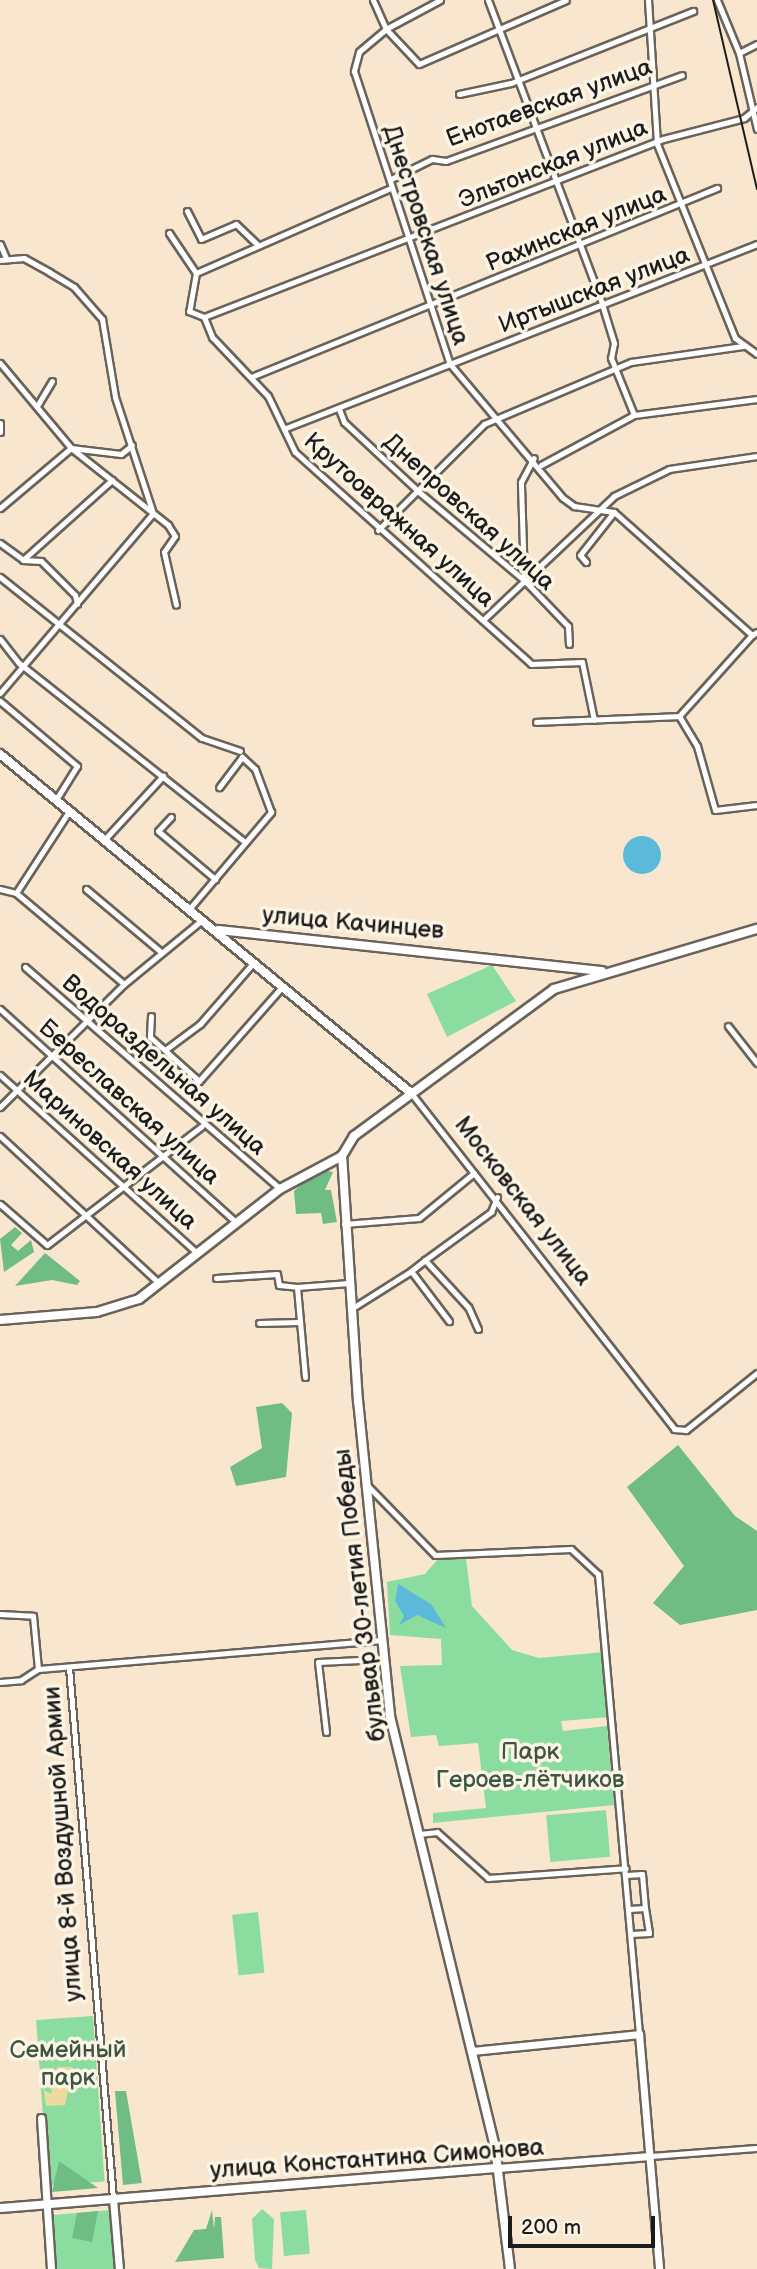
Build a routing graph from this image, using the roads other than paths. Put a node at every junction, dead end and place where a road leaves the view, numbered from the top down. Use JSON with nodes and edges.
{"nodes":[{"id":1,"x":373,"y":0,"type":"edge"},
{"id":2,"x":440,"y":0,"type":"edge"},
{"id":3,"x":488,"y":0,"type":"edge"},
{"id":4,"x":566,"y":0,"type":"edge"},
{"id":5,"x":648,"y":0,"type":"edge"},
{"id":6,"x":725,"y":0,"type":"edge"},
{"id":7,"x":718,"y":1,"type":"edge"},
{"id":8,"x":693,"y":11,"type":"dead end"},
{"id":9,"x":651,"y":24,"type":"junction"},
{"id":10,"x":499,"y":29,"type":"junction"},
{"id":11,"x":386,"y":30,"type":"junction"},
{"id":12,"x":757,"y":44,"type":"edge"},
{"id":13,"x":739,"y":52,"type":"junction"},
{"id":14,"x":682,"y":75,"type":"dead end"},
{"id":15,"x":517,"y":77,"type":"junction"},
{"id":16,"x":656,"y":82,"type":"junction"},
{"id":17,"x":459,"y":94,"type":"dead end"},
{"id":18,"x":757,"y":107,"type":"edge"},
{"id":19,"x":748,"y":113,"type":"junction"},
{"id":20,"x":535,"y":127,"type":"junction"},
{"id":21,"x":757,"y":129,"type":"edge"},
{"id":22,"x":657,"y":144,"type":"junction"},
{"id":23,"x":391,"y":179,"type":"junction"},
{"id":24,"x":554,"y":183,"type":"junction"},
{"id":25,"x":718,"y":188,"type":"dead end"},
{"id":26,"x":388,"y":189,"type":"junction"},
{"id":27,"x":679,"y":207,"type":"junction"},
{"id":28,"x":187,"y":211,"type":"dead end"},
{"id":29,"x":169,"y":233,"type":"dead end"},
{"id":30,"x":411,"y":239,"type":"junction"},
{"id":31,"x":0,"y":244,"type":"edge"},
{"id":32,"x":257,"y":244,"type":"junction"},
{"id":33,"x":757,"y":244,"type":"edge"},
{"id":34,"x":578,"y":249,"type":"junction"},
{"id":35,"x":3,"y":259,"type":"edge"},
{"id":36,"x":704,"y":267,"type":"junction"},
{"id":37,"x":196,"y":273,"type":"junction"},
{"id":38,"x":602,"y":304,"type":"junction"},
{"id":39,"x":431,"y":305,"type":"junction"},
{"id":40,"x":204,"y":317,"type":"junction"},
{"id":41,"x":743,"y":346,"type":"junction"},
{"id":42,"x":757,"y":354,"type":"edge"},
{"id":43,"x":0,"y":363,"type":"edge"},
{"id":44,"x":450,"y":364,"type":"junction"},
{"id":45,"x":615,"y":368,"type":"junction"},
{"id":46,"x":7,"y":372,"type":"junction"},
{"id":47,"x":251,"y":377,"type":"junction"},
{"id":48,"x":0,"y":378,"type":"edge"},
{"id":49,"x":52,"y":381,"type":"dead end"},
{"id":50,"x":757,"y":399,"type":"edge"},
{"id":51,"x":37,"y":406,"type":"junction"},
{"id":52,"x":339,"y":409,"type":"junction"},
{"id":53,"x":634,"y":415,"type":"junction"},
{"id":54,"x":496,"y":419,"type":"junction"},
{"id":55,"x":0,"y":423,"type":"edge"},
{"id":56,"x":286,"y":428,"type":"junction"},
{"id":57,"x":0,"y":432,"type":"edge"},
{"id":58,"x":132,"y":445,"type":"junction"},
{"id":59,"x":71,"y":448,"type":"junction"},
{"id":60,"x":757,"y":456,"type":"edge"},
{"id":61,"x":534,"y":458,"type":"junction"},
{"id":62,"x":541,"y":465,"type":"junction"},
{"id":63,"x":112,"y":480,"type":"junction"},
{"id":64,"x":419,"y":492,"type":"junction"},
{"id":65,"x":0,"y":508,"type":"edge"},
{"id":66,"x":604,"y":510,"type":"junction"},
{"id":67,"x":614,"y":512,"type":"junction"},
{"id":68,"x":153,"y":513,"type":"junction"},
{"id":69,"x":378,"y":530,"type":"junction"},
{"id":70,"x":0,"y":543,"type":"edge"},
{"id":71,"x":25,"y":558,"type":"junction"},
{"id":72,"x":586,"y":562,"type":"dead end"},
{"id":73,"x":0,"y":577,"type":"edge"},
{"id":74,"x":524,"y":580,"type":"junction"},
{"id":75,"x":77,"y":605,"type":"junction"},
{"id":76,"x":176,"y":605,"type":"dead end"},
{"id":77,"x":483,"y":620,"type":"junction"},
{"id":78,"x":58,"y":621,"type":"junction"},
{"id":79,"x":755,"y":633,"type":"edge"},
{"id":80,"x":0,"y":639,"type":"edge"},
{"id":81,"x":569,"y":644,"type":"dead end"},
{"id":82,"x":19,"y":663,"type":"junction"},
{"id":83,"x":0,"y":693,"type":"edge"},
{"id":84,"x":0,"y":702,"type":"edge"},
{"id":85,"x":679,"y":716,"type":"junction"},
{"id":86,"x":594,"y":720,"type":"junction"},
{"id":87,"x":536,"y":722,"type":"dead end"},
{"id":88,"x":240,"y":751,"type":"dead end"},
{"id":89,"x":0,"y":754,"type":"edge"},
{"id":90,"x":163,"y":776,"type":"junction"},
{"id":91,"x":219,"y":787,"type":"dead end"},
{"id":92,"x":56,"y":799,"type":"junction"},
{"id":93,"x":757,"y":805,"type":"edge"},
{"id":94,"x":70,"y":810,"type":"junction"},
{"id":95,"x":171,"y":817,"type":"dead end"},
{"id":96,"x":105,"y":839,"type":"junction"},
{"id":97,"x":245,"y":842,"type":"junction"},
{"id":98,"x":215,"y":879,"type":"junction"},
{"id":99,"x":0,"y":889,"type":"edge"},
{"id":100,"x":86,"y":889,"type":"dead end"},
{"id":101,"x":16,"y":893,"type":"junction"},
{"id":102,"x":190,"y":908,"type":"junction"},
{"id":103,"x":203,"y":919,"type":"junction"},
{"id":104,"x":757,"y":929,"type":"edge"},
{"id":105,"x":218,"y":930,"type":"junction"},
{"id":106,"x":160,"y":951,"type":"junction"},
{"id":107,"x":254,"y":962,"type":"junction"},
{"id":108,"x":25,"y":967,"type":"dead end"},
{"id":109,"x":608,"y":972,"type":"junction"},
{"id":110,"x":124,"y":984,"type":"junction"},
{"id":111,"x":283,"y":986,"type":"junction"},
{"id":112,"x":0,"y":1009,"type":"edge"},
{"id":113,"x":151,"y":1016,"type":"dead end"},
{"id":114,"x":86,"y":1023,"type":"junction"},
{"id":115,"x":728,"y":1026,"type":"dead end"},
{"id":116,"x":165,"y":1050,"type":"junction"},
{"id":117,"x":54,"y":1058,"type":"junction"},
{"id":118,"x":757,"y":1063,"type":"edge"},
{"id":119,"x":0,"y":1075,"type":"edge"},
{"id":120,"x":20,"y":1090,"type":"junction"},
{"id":121,"x":411,"y":1093,"type":"junction"},
{"id":122,"x":0,"y":1107,"type":"edge"},
{"id":123,"x":202,"y":1126,"type":"junction"},
{"id":124,"x":0,"y":1136,"type":"edge"},
{"id":125,"x":163,"y":1156,"type":"junction"},
{"id":126,"x":342,"y":1156,"type":"junction"},
{"id":127,"x":474,"y":1173,"type":"junction"},
{"id":128,"x":126,"y":1186,"type":"junction"},
{"id":129,"x":280,"y":1189,"type":"junction"},
{"id":130,"x":496,"y":1197,"type":"junction"},
{"id":131,"x":0,"y":1203,"type":"edge"},
{"id":132,"x":82,"y":1213,"type":"junction"},
{"id":133,"x":235,"y":1221,"type":"junction"},
{"id":134,"x":344,"y":1224,"type":"junction"},
{"id":135,"x":196,"y":1252,"type":"junction"},
{"id":136,"x":425,"y":1260,"type":"junction"},
{"id":137,"x":411,"y":1271,"type":"junction"},
{"id":138,"x":216,"y":1278,"type":"dead end"},
{"id":139,"x":159,"y":1283,"type":"junction"},
{"id":140,"x":349,"y":1283,"type":"junction"},
{"id":141,"x":297,"y":1287,"type":"junction"},
{"id":142,"x":351,"y":1308,"type":"junction"},
{"id":143,"x":0,"y":1320,"type":"edge"},
{"id":144,"x":449,"y":1321,"type":"dead end"},
{"id":145,"x":300,"y":1322,"type":"junction"},
{"id":146,"x":259,"y":1323,"type":"dead end"},
{"id":147,"x":478,"y":1329,"type":"dead end"},
{"id":148,"x":757,"y":1373,"type":"edge"},
{"id":149,"x":304,"y":1377,"type":"dead end"},
{"id":150,"x":365,"y":1482,"type":"junction"},
{"id":151,"x":0,"y":1614,"type":"edge"},
{"id":152,"x":380,"y":1640,"type":"junction"},
{"id":153,"x":382,"y":1659,"type":"junction"},
{"id":154,"x":69,"y":1667,"type":"junction"},
{"id":155,"x":38,"y":1669,"type":"junction"},
{"id":156,"x":0,"y":1682,"type":"edge"},
{"id":157,"x":326,"y":1732,"type":"dead end"},
{"id":158,"x":419,"y":1833,"type":"junction"},
{"id":159,"x":626,"y":1868,"type":"junction"},
{"id":160,"x":627,"y":1875,"type":"junction"},
{"id":161,"x":646,"y":1908,"type":"junction"},
{"id":162,"x":629,"y":1909,"type":"junction"},
{"id":163,"x":631,"y":1934,"type":"junction"},
{"id":164,"x":639,"y":2034,"type":"junction"},
{"id":165,"x":473,"y":2051,"type":"junction"},
{"id":166,"x":41,"y":2118,"type":"dead end"},
{"id":167,"x":757,"y":2148,"type":"edge"},
{"id":168,"x":650,"y":2156,"type":"junction"},
{"id":169,"x":498,"y":2168,"type":"junction"},
{"id":170,"x":113,"y":2199,"type":"junction"},
{"id":171,"x":45,"y":2205,"type":"junction"},
{"id":172,"x":0,"y":2208,"type":"edge"},
{"id":173,"x":51,"y":2269,"type":"edge"},
{"id":174,"x":119,"y":2269,"type":"edge"},
{"id":175,"x":510,"y":2269,"type":"edge"},
{"id":176,"x":659,"y":2269,"type":"edge"}],
"edges":[{"from":1,"to":11,"type":"street"},
{"from":2,"to":11,"type":"street","name":"Днестровская улица"},
{"from":3,"to":10,"type":"street"},
{"from":4,"to":10,"type":"street"},
{"from":5,"to":9,"type":"street"},
{"from":6,"to":7,"type":"street"},
{"from":7,"to":13,"type":"street"},
{"from":8,"to":9,"type":"street"},
{"from":9,"to":15,"type":"street"},
{"from":9,"to":16,"type":"street"},
{"from":10,"to":11,"type":"street"},
{"from":10,"to":15,"type":"street"},
{"from":11,"to":23,"type":"street","name":"Днестровская улица"},
{"from":12,"to":13,"type":"street"},
{"from":13,"to":19,"type":"street"},
{"from":14,"to":16,"type":"street","name":"Енотаевская улица"},
{"from":15,"to":17,"type":"street"},
{"from":15,"to":20,"type":"street"},
{"from":16,"to":20,"type":"street","name":"Енотаевская улица"},
{"from":16,"to":22,"type":"street"},
{"from":18,"to":19,"type":"street","name":"Эльтонская улица"},
{"from":19,"to":21,"type":"street"},
{"from":19,"to":22,"type":"street","name":"Эльтонская улица"},
{"from":20,"to":23,"type":"street","name":"Енотаевская улица"},
{"from":20,"to":24,"type":"street"},
{"from":22,"to":24,"type":"street","name":"Эльтонская улица"},
{"from":22,"to":27,"type":"street"},
{"from":23,"to":26,"type":"street","name":"Днестровская улица"},
{"from":24,"to":30,"type":"street","name":"Эльтонская улица"},
{"from":24,"to":34,"type":"street"},
{"from":25,"to":27,"type":"street","name":"Рахинская улица"},
{"from":26,"to":30,"type":"street","name":"Днестровская улица"},
{"from":26,"to":32,"type":"street"},
{"from":27,"to":34,"type":"street","name":"Рахинская улица"},
{"from":27,"to":36,"type":"street"},
{"from":28,"to":32,"type":"street"},
{"from":29,"to":37,"type":"street"},
{"from":30,"to":39,"type":"street","name":"Днестровская улица"},
{"from":30,"to":40,"type":"street","name":"Эльтонская улица"},
{"from":31,"to":35,"type":"street"},
{"from":32,"to":37,"type":"street"},
{"from":33,"to":36,"type":"street","name":"Иртышская улица"},
{"from":34,"to":38,"type":"street"},
{"from":34,"to":39,"type":"street","name":"Рахинская улица"},
{"from":35,"to":58,"type":"street"},
{"from":36,"to":38,"type":"street","name":"Иртышская улица"},
{"from":36,"to":41,"type":"street"},
{"from":37,"to":40,"type":"street","name":"Крутоовражная улица"},
{"from":38,"to":44,"type":"street","name":"Иртышская улица"},
{"from":38,"to":45,"type":"street"},
{"from":39,"to":44,"type":"street","name":"Днестровская улица"},
{"from":39,"to":47,"type":"street","name":"Рахинская улица"},
{"from":40,"to":47,"type":"street","name":"Крутоовражная улица"},
{"from":41,"to":42,"type":"street"},
{"from":41,"to":45,"type":"street"},
{"from":43,"to":46,"type":"street"},
{"from":44,"to":52,"type":"street","name":"Иртышская улица"},
{"from":44,"to":54,"type":"street","name":"Днестровская улица"},
{"from":45,"to":53,"type":"street"},
{"from":45,"to":54,"type":"street"},
{"from":46,"to":48,"type":"street"},
{"from":46,"to":51,"type":"street"},
{"from":47,"to":56,"type":"street","name":"Крутоовражная улица"},
{"from":49,"to":51,"type":"street"},
{"from":50,"to":53,"type":"street"},
{"from":51,"to":59,"type":"street"},
{"from":52,"to":56,"type":"street","name":"Иртышская улица"},
{"from":52,"to":64,"type":"street","name":"Днепровская улица"},
{"from":53,"to":62,"type":"street"},
{"from":54,"to":61,"type":"street","name":"Днестровская улица"},
{"from":54,"to":64,"type":"street"},
{"from":55,"to":57,"type":"street"},
{"from":56,"to":69,"type":"street","name":"Крутоовражная улица"},
{"from":58,"to":59,"type":"street"},
{"from":58,"to":68,"type":"street"},
{"from":59,"to":63,"type":"street"},
{"from":59,"to":65,"type":"street"},
{"from":60,"to":66,"type":"street"},
{"from":61,"to":62,"type":"street","name":"Днестровская улица"},
{"from":61,"to":74,"type":"street"},
{"from":62,"to":66,"type":"street","name":"Днестровская улица"},
{"from":63,"to":68,"type":"street"},
{"from":63,"to":71,"type":"street"},
{"from":64,"to":69,"type":"street"},
{"from":64,"to":74,"type":"street","name":"Днепровская улица"},
{"from":66,"to":67,"type":"street","name":"Днестровская улица"},
{"from":66,"to":74,"type":"street"},
{"from":67,"to":72,"type":"street"},
{"from":67,"to":79,"type":"street"},
{"from":68,"to":75,"type":"street"},
{"from":68,"to":76,"type":"street"},
{"from":69,"to":77,"type":"street","name":"Крутоовражная улица"},
{"from":70,"to":71,"type":"street"},
{"from":71,"to":75,"type":"street"},
{"from":73,"to":78,"type":"street"},
{"from":74,"to":77,"type":"street"},
{"from":74,"to":81,"type":"street","name":"Днепровская улица"},
{"from":75,"to":78,"type":"street"},
{"from":77,"to":86,"type":"street","name":"Крутоовражная улица"},
{"from":78,"to":82,"type":"street"},
{"from":78,"to":88,"type":"street"},
{"from":79,"to":85,"type":"street"},
{"from":80,"to":82,"type":"street"},
{"from":82,"to":83,"type":"street"},
{"from":82,"to":90,"type":"street"},
{"from":84,"to":92,"type":"street"},
{"from":85,"to":86,"type":"street"},
{"from":85,"to":93,"type":"street"},
{"from":86,"to":87,"type":"street"},
{"from":89,"to":92,"type":"main road"},
{"from":90,"to":96,"type":"street"},
{"from":90,"to":97,"type":"street"},
{"from":91,"to":97,"type":"street"},
{"from":92,"to":94,"type":"main road"},
{"from":94,"to":96,"type":"main road"},
{"from":94,"to":101,"type":"street"},
{"from":95,"to":98,"type":"street"},
{"from":96,"to":102,"type":"main road"},
{"from":97,"to":98,"type":"street"},
{"from":98,"to":102,"type":"street"},
{"from":99,"to":101,"type":"street"},
{"from":100,"to":106,"type":"street"},
{"from":101,"to":110,"type":"street"},
{"from":102,"to":103,"type":"main road"},
{"from":103,"to":105,"type":"main road"},
{"from":103,"to":106,"type":"street"},
{"from":104,"to":109,"type":"main road","name":"улица Качинцев"},
{"from":105,"to":107,"type":"main road"},
{"from":105,"to":109,"type":"main road","name":"улица Качинцев"},
{"from":106,"to":110,"type":"street"},
{"from":107,"to":111,"type":"main road"},
{"from":107,"to":116,"type":"street"},
{"from":108,"to":114,"type":"street","name":"Водораздельная улица"},
{"from":109,"to":121,"type":"main road"},
{"from":110,"to":114,"type":"street"},
{"from":111,"to":116,"type":"street"},
{"from":111,"to":121,"type":"main road"},
{"from":112,"to":117,"type":"street","name":"Береславская улица"},
{"from":113,"to":116,"type":"street"},
{"from":114,"to":117,"type":"street"},
{"from":114,"to":123,"type":"street","name":"Водораздельная улица"},
{"from":115,"to":118,"type":"street"},
{"from":117,"to":120,"type":"street"},
{"from":117,"to":125,"type":"street","name":"Береславская улица"},
{"from":119,"to":120,"type":"street","name":"Мариновская улица"},
{"from":120,"to":122,"type":"street"},
{"from":120,"to":128,"type":"street","name":"Мариновская улица"},
{"from":121,"to":126,"type":"main road"},
{"from":121,"to":127,"type":"street","name":"Московская улица"},
{"from":123,"to":125,"type":"street"},
{"from":123,"to":129,"type":"street","name":"Водораздельная улица"},
{"from":124,"to":132,"type":"street"},
{"from":125,"to":128,"type":"street"},
{"from":125,"to":133,"type":"street","name":"Береславская улица"},
{"from":126,"to":129,"type":"main road"},
{"from":126,"to":134,"type":"main road","name":"бульвар 30-летия Победы"},
{"from":127,"to":130,"type":"street","name":"Московская улица"},
{"from":127,"to":134,"type":"street"},
{"from":128,"to":132,"type":"street"},
{"from":128,"to":135,"type":"street","name":"Мариновская улица"},
{"from":129,"to":133,"type":"main road"},
{"from":130,"to":136,"type":"street"},
{"from":130,"to":148,"type":"street","name":"Московская улица"},
{"from":131,"to":132,"type":"street"},
{"from":132,"to":139,"type":"street"},
{"from":133,"to":135,"type":"main road"},
{"from":134,"to":140,"type":"main road","name":"бульвар 30-летия Победы"},
{"from":135,"to":139,"type":"main road"},
{"from":136,"to":137,"type":"street"},
{"from":136,"to":147,"type":"street"},
{"from":137,"to":142,"type":"street"},
{"from":137,"to":144,"type":"street"},
{"from":138,"to":141,"type":"street"},
{"from":139,"to":143,"type":"main road"},
{"from":140,"to":141,"type":"street"},
{"from":140,"to":142,"type":"main road","name":"бульвар 30-летия Победы"},
{"from":141,"to":145,"type":"street"},
{"from":142,"to":150,"type":"main road","name":"бульвар 30-летия Победы"},
{"from":145,"to":146,"type":"street"},
{"from":145,"to":149,"type":"street"},
{"from":150,"to":152,"type":"main road","name":"бульвар 30-летия Победы"},
{"from":150,"to":159,"type":"street"},
{"from":151,"to":155,"type":"street"},
{"from":152,"to":153,"type":"main road","name":"бульвар 30-летия Победы"},
{"from":152,"to":154,"type":"street"},
{"from":153,"to":157,"type":"street"},
{"from":153,"to":158,"type":"main road","name":"бульвар 30-летия Победы"},
{"from":154,"to":155,"type":"street"},
{"from":154,"to":170,"type":"street","name":"улица 8-й Воздушной Армии"},
{"from":155,"to":156,"type":"street"},
{"from":158,"to":159,"type":"street"},
{"from":158,"to":165,"type":"main road","name":"бульвар 30-летия Победы"},
{"from":159,"to":160,"type":"street"},
{"from":160,"to":161,"type":"street"},
{"from":160,"to":162,"type":"street"},
{"from":161,"to":162,"type":"street"},
{"from":161,"to":163,"type":"street"},
{"from":162,"to":163,"type":"street"},
{"from":163,"to":164,"type":"street"},
{"from":164,"to":165,"type":"street"},
{"from":164,"to":168,"type":"street"},
{"from":165,"to":169,"type":"main road","name":"бульвар 30-летия Победы"},
{"from":166,"to":171,"type":"street"},
{"from":167,"to":168,"type":"street","name":"улица Константина Симонова"},
{"from":168,"to":169,"type":"street","name":"улица Константина Симонова"},
{"from":168,"to":176,"type":"street"},
{"from":169,"to":170,"type":"main road","name":"улица Константина Симонова"},
{"from":169,"to":175,"type":"main road","name":"бульвар 30-летия Победы"},
{"from":170,"to":171,"type":"main road","name":"улица Константина Симонова"},
{"from":170,"to":174,"type":"street","name":"улица 8-й Воздушной Армии"},
{"from":171,"to":172,"type":"main road","name":"улица Константина Симонова"},
{"from":171,"to":173,"type":"street"}]}
